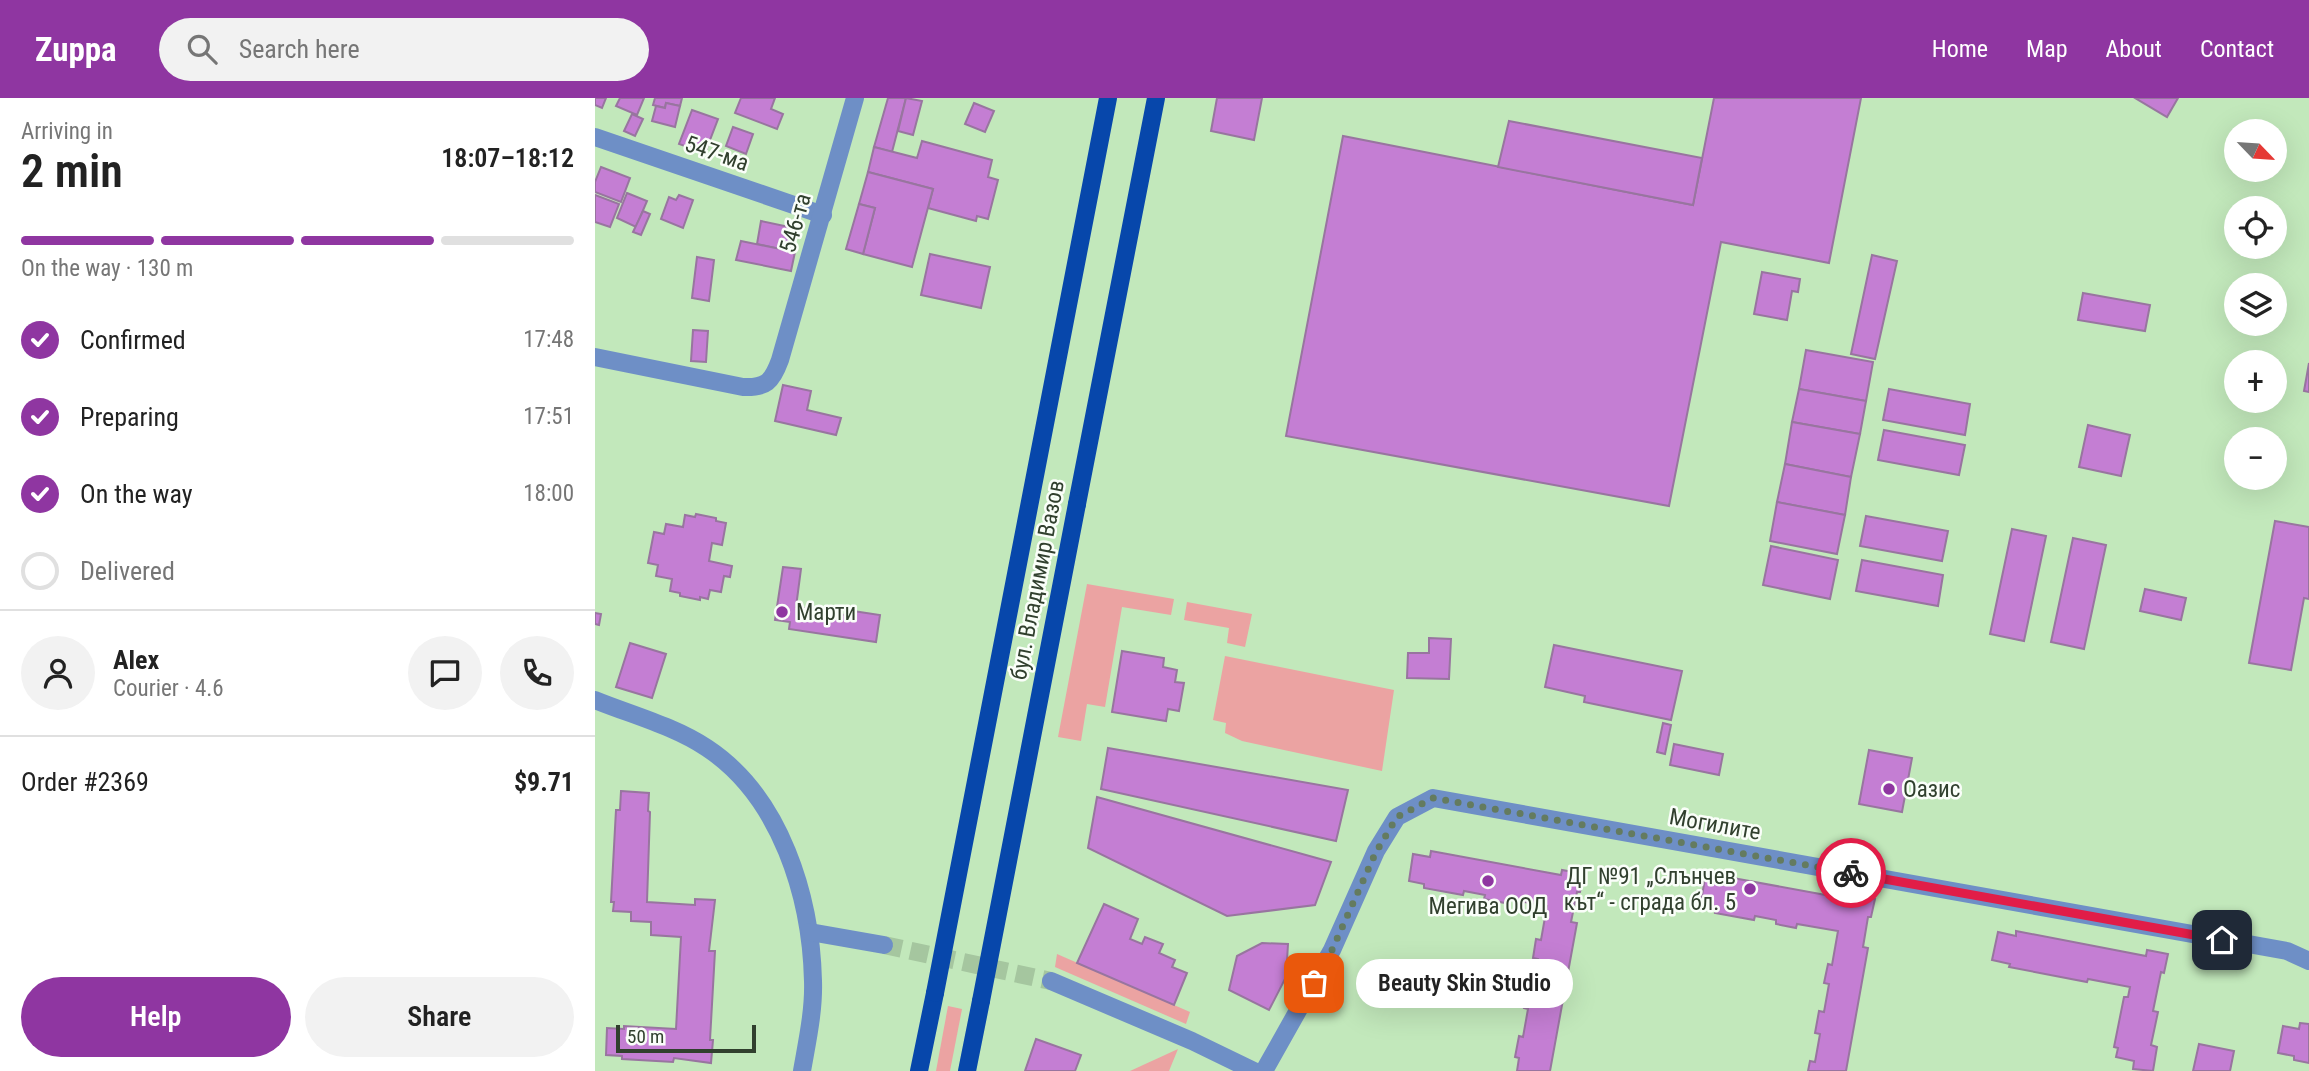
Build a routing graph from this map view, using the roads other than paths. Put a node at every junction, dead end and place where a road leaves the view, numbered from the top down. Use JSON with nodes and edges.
{"nodes":[{"id":1,"x":855,"y":98,"type":"edge"},
{"id":2,"x":1108,"y":98,"type":"edge"},
{"id":3,"x":1156,"y":98,"type":"edge"},
{"id":4,"x":595,"y":137,"type":"edge"},
{"id":5,"x":823,"y":215,"type":"junction"},
{"id":6,"x":595,"y":357,"type":"edge"},
{"id":7,"x":595,"y":700,"type":"edge"},
{"id":8,"x":810,"y":932,"type":"junction"},
{"id":9,"x":884,"y":945,"type":"tunnel mouth"},
{"id":10,"x":2309,"y":961,"type":"edge"},
{"id":11,"x":1051,"y":981,"type":"tunnel mouth"},
{"id":12,"x":802,"y":1071,"type":"edge"},
{"id":13,"x":919,"y":1071,"type":"edge"},
{"id":14,"x":967,"y":1071,"type":"edge"},
{"id":15,"x":1254,"y":1071,"type":"edge"},
{"id":16,"x":1264,"y":1071,"type":"edge"}],
"edges":[{"from":1,"to":5,"type":"street","name":"546-та"},
{"from":2,"to":13,"type":"main road","name":"бул. Владимир Вазов","bridge":true},
{"from":3,"to":14,"type":"main road","name":"бул. Владимир Вазов","bridge":true},
{"from":4,"to":5,"type":"street","name":"547-ма"},
{"from":5,"to":6,"type":"street","name":"546-та"},
{"from":7,"to":8,"type":"street"},
{"from":8,"to":9,"type":"street"},
{"from":8,"to":12,"type":"street"},
{"from":10,"to":16,"type":"street","name":"Могилите"},
{"from":11,"to":15,"type":"street"}]}
